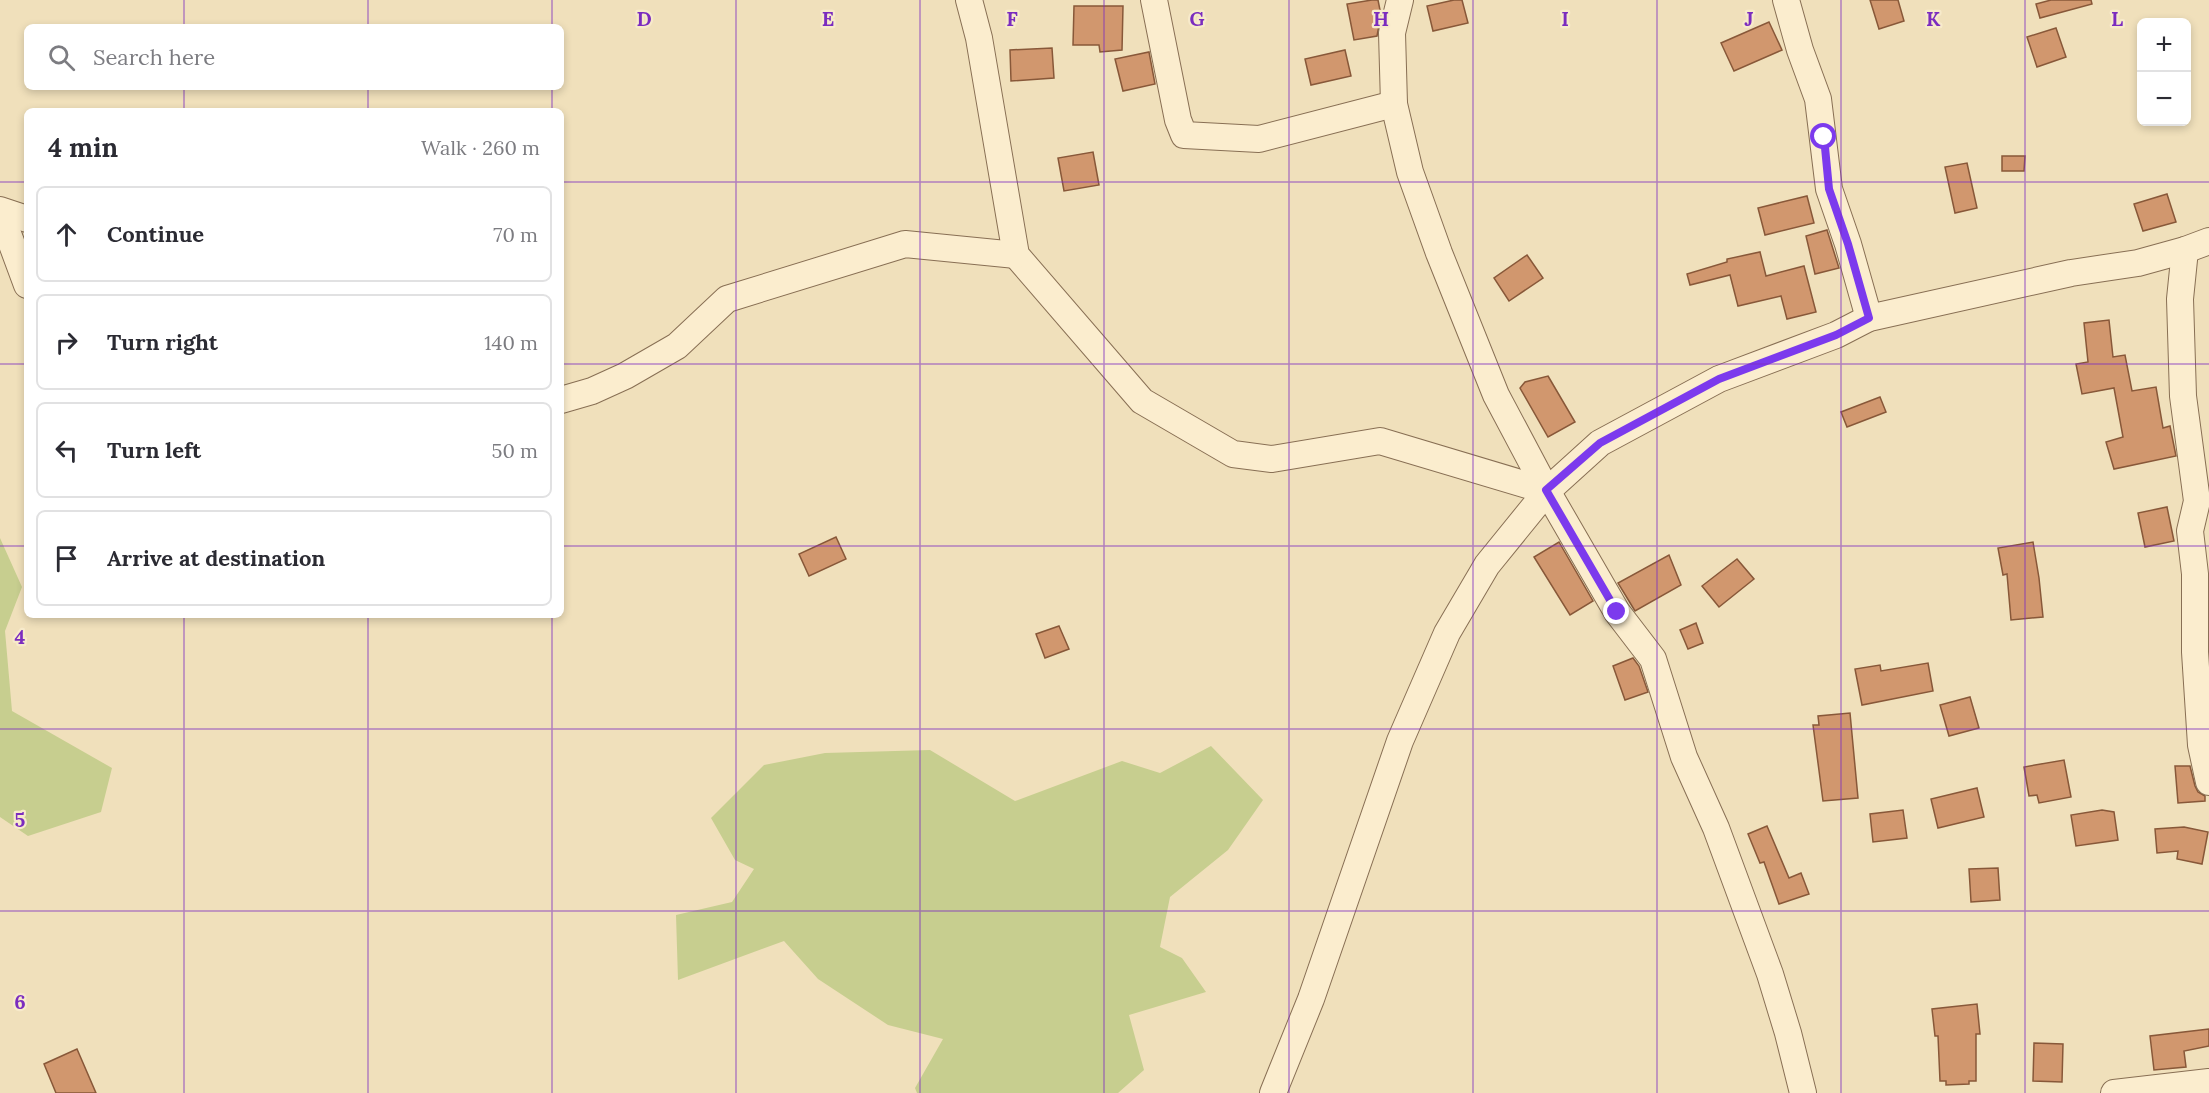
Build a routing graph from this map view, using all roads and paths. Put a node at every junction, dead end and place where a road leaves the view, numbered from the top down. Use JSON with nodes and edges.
{"nodes":[{"id":1,"x":969,"y":0,"type":"edge"},
{"id":2,"x":1154,"y":0,"type":"edge"},
{"id":3,"x":1400,"y":0,"type":"edge"},
{"id":4,"x":1786,"y":0,"type":"edge"},
{"id":5,"x":1394,"y":104,"type":"junction"},
{"id":6,"x":0,"y":211,"type":"edge"},
{"id":7,"x":24,"y":218,"type":"edge"},
{"id":8,"x":2209,"y":241,"type":"edge"},
{"id":9,"x":2185,"y":250,"type":"junction"},
{"id":10,"x":1016,"y":255,"type":"junction"},
{"id":11,"x":24,"y":277,"type":"edge"},
{"id":12,"x":1869,"y":318,"type":"junction"},
{"id":13,"x":564,"y":399,"type":"edge"},
{"id":14,"x":1546,"y":490,"type":"junction"},
{"id":15,"x":2209,"y":782,"type":"edge"},
{"id":16,"x":2209,"y":1082,"type":"edge"},
{"id":17,"x":1273,"y":1093,"type":"edge"},
{"id":18,"x":1803,"y":1093,"type":"edge"},
{"id":19,"x":2114,"y":1093,"type":"edge"}],
"edges":[{"from":1,"to":10,"type":"street"},
{"from":2,"to":5,"type":"street"},
{"from":3,"to":5,"type":"street"},
{"from":4,"to":12,"type":"street"},
{"from":5,"to":14,"type":"street"},
{"from":6,"to":7,"type":"street"},
{"from":6,"to":11,"type":"street"},
{"from":8,"to":9,"type":"street"},
{"from":9,"to":12,"type":"street"},
{"from":9,"to":15,"type":"street"},
{"from":10,"to":13,"type":"street"},
{"from":10,"to":14,"type":"street"},
{"from":12,"to":14,"type":"street"},
{"from":14,"to":17,"type":"street"},
{"from":14,"to":18,"type":"street"},
{"from":16,"to":19,"type":"street"}]}
